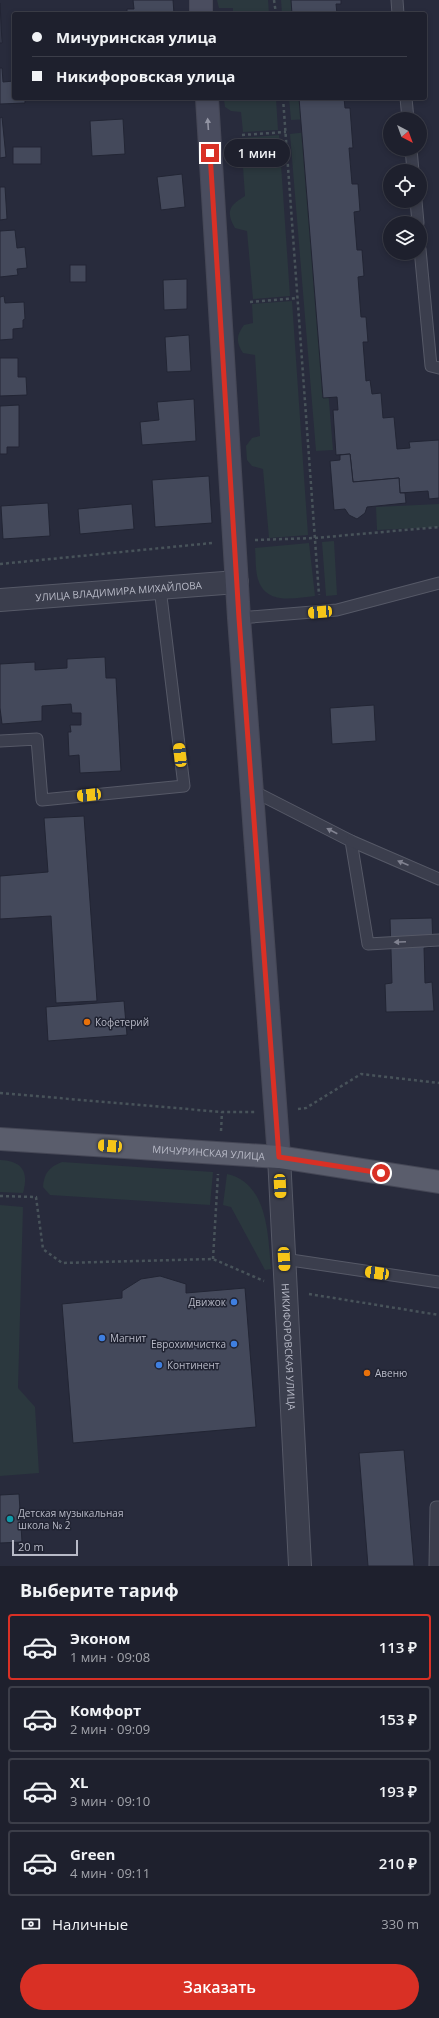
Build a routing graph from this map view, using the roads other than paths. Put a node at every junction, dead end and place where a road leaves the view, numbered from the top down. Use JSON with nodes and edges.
{"nodes":[{"id":1,"x":201,"y":0,"type":"edge"},
{"id":2,"x":397,"y":0,"type":"edge"},
{"id":3,"x":202,"y":12,"type":"edge"},
{"id":4,"x":398,"y":12,"type":"edge"},
{"id":5,"x":207,"y":100,"type":"edge"},
{"id":6,"x":406,"y":100,"type":"edge"},
{"id":7,"x":407,"y":112,"type":"edge"},
{"id":8,"x":421,"y":260,"type":"edge"},
{"id":9,"x":439,"y":368,"type":"edge"},
{"id":10,"x":237,"y":582,"type":"junction"},
{"id":11,"x":439,"y":583,"type":"edge"},
{"id":12,"x":160,"y":588,"type":"junction"},
{"id":13,"x":0,"y":600,"type":"edge"},
{"id":14,"x":239,"y":618,"type":"junction"},
{"id":15,"x":0,"y":741,"type":"edge"},
{"id":16,"x":251,"y":790,"type":"junction"},
{"id":17,"x":351,"y":841,"type":"junction"},
{"id":18,"x":439,"y":879,"type":"edge"},
{"id":19,"x":439,"y":940,"type":"edge"},
{"id":20,"x":0,"y":1139,"type":"edge"},
{"id":21,"x":279,"y":1157,"type":"junction"},
{"id":22,"x":439,"y":1182,"type":"edge"},
{"id":23,"x":284,"y":1259,"type":"junction"},
{"id":24,"x":439,"y":1282,"type":"edge"},
{"id":25,"x":439,"y":1508,"type":"edge"},
{"id":26,"x":300,"y":1566,"type":"edge"},
{"id":27,"x":435,"y":1566,"type":"edge"}],
"edges":[{"from":1,"to":3,"type":"main road"},
{"from":2,"to":4,"type":"lane"},
{"from":10,"to":5,"type":"main road","name":"НИКИФОРОВСКАЯ УЛИЦА","one_way":true},
{"from":6,"to":7,"type":"lane"},
{"from":8,"to":9,"type":"lane"},
{"from":10,"to":12,"type":"street","name":"УЛИЦА ВЛАДИМИРА МИХАЙЛОВА"},
{"from":10,"to":14,"type":"main road","name":"НИКИФОРОВСКАЯ УЛИЦА"},
{"from":11,"to":14,"type":"lane"},
{"from":12,"to":13,"type":"street","name":"УЛИЦА ВЛАДИМИРА МИХАЙЛОВА"},
{"from":12,"to":15,"type":"lane"},
{"from":14,"to":16,"type":"main road","name":"НИКИФОРОВСКАЯ УЛИЦА"},
{"from":17,"to":16,"type":"lane","one_way":true},
{"from":16,"to":21,"type":"main road","name":"НИКИФОРОВСКАЯ УЛИЦА"},
{"from":18,"to":17,"type":"lane","one_way":true},
{"from":19,"to":17,"type":"lane","one_way":true},
{"from":20,"to":21,"type":"main road","name":"МИЧУРИНСКАЯ УЛИЦА"},
{"from":21,"to":22,"type":"main road","name":"МИЧУРИНСКАЯ УЛИЦА"},
{"from":21,"to":23,"type":"street","name":"НИКИФОРОВСКАЯ УЛИЦА"},
{"from":23,"to":24,"type":"lane"},
{"from":23,"to":26,"type":"street","name":"НИКИФОРОВСКАЯ УЛИЦА"},
{"from":25,"to":27,"type":"lane"}]}
